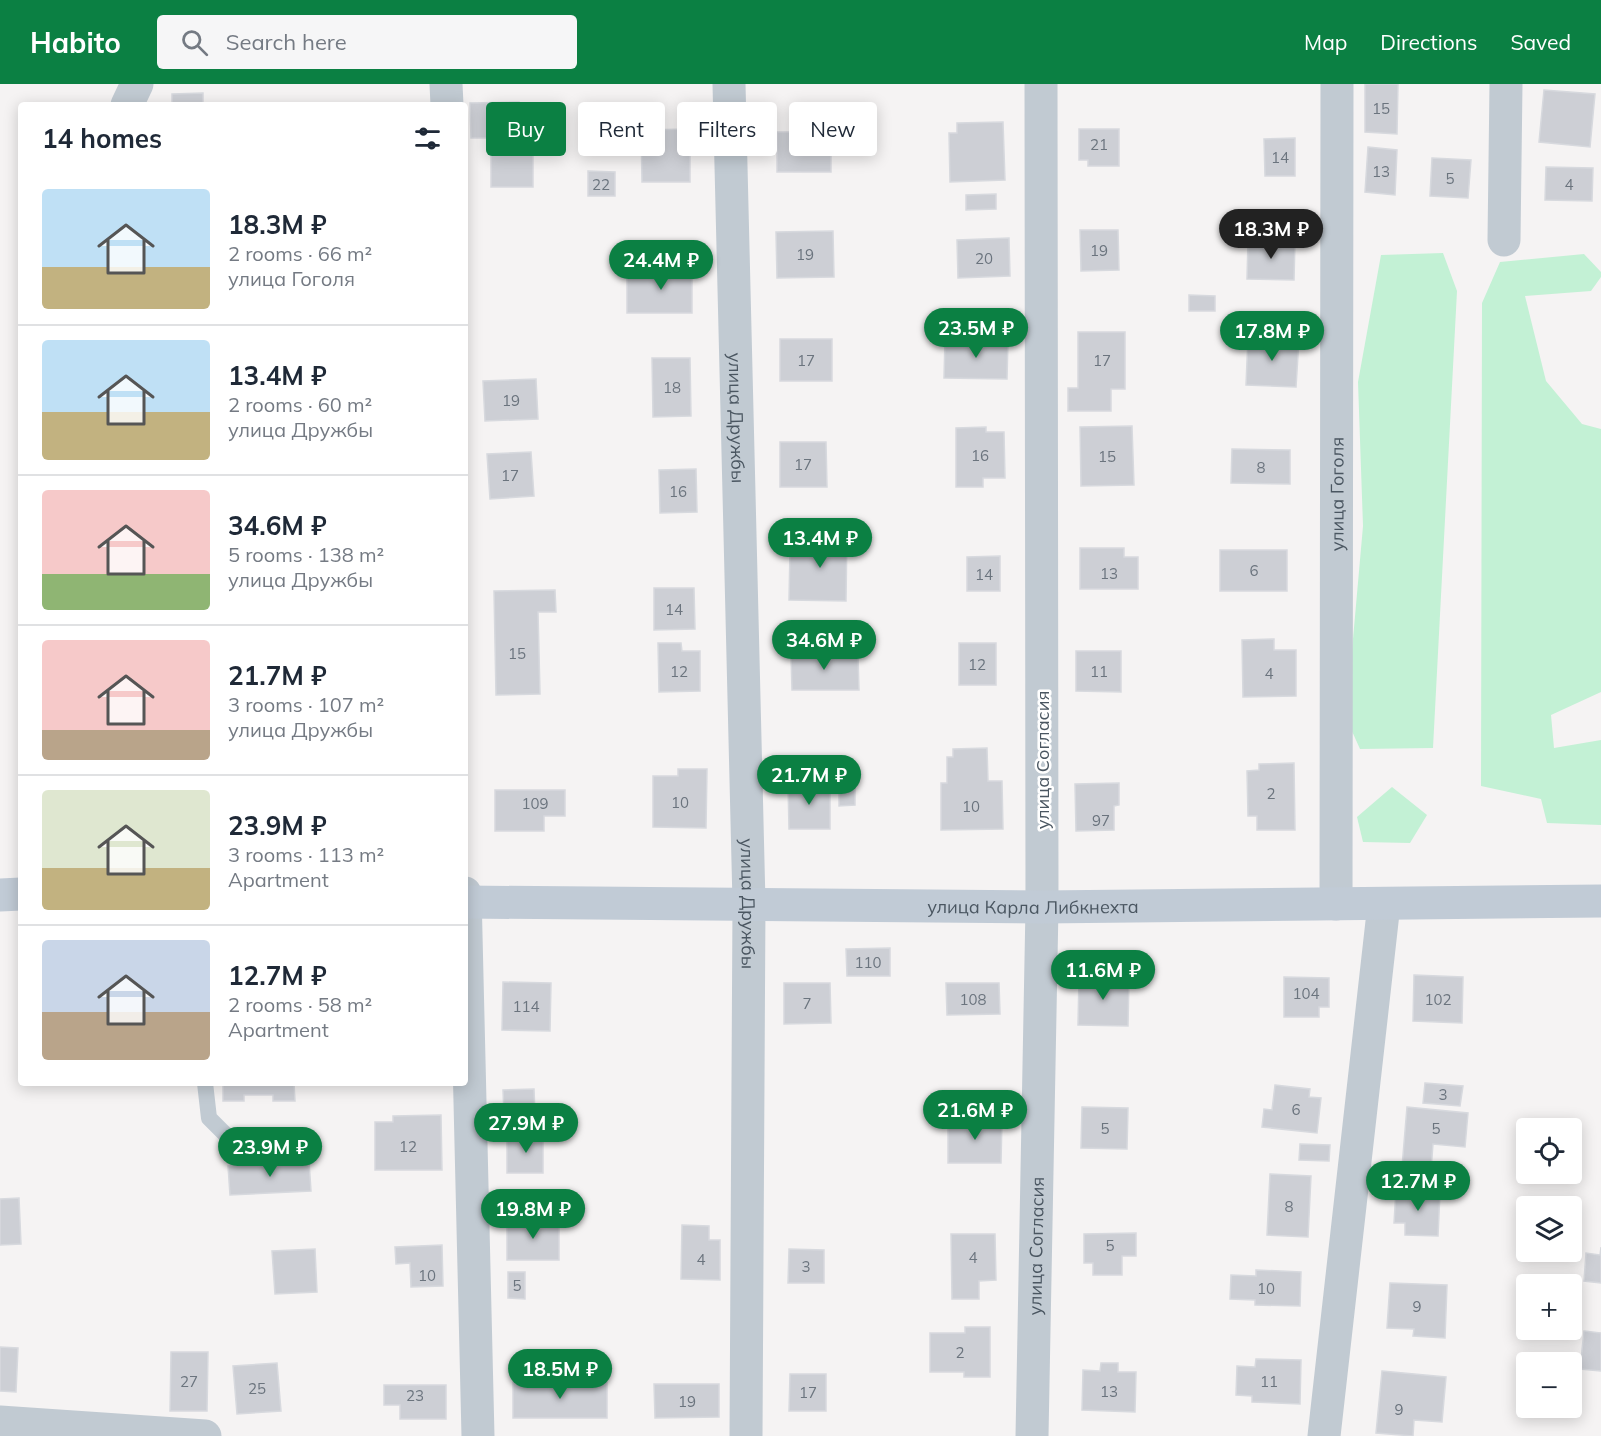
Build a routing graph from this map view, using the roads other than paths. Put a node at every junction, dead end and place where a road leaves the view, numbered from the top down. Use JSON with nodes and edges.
{"nodes":[{"id":1,"x":137,"y":84,"type":"edge"},
{"id":2,"x":446,"y":84,"type":"edge"},
{"id":3,"x":729,"y":84,"type":"edge"},
{"id":4,"x":1041,"y":84,"type":"edge"},
{"id":5,"x":1336,"y":84,"type":"edge"},
{"id":6,"x":1506,"y":84,"type":"edge"},
{"id":7,"x":128,"y":102,"type":"edge"},
{"id":8,"x":447,"y":102,"type":"edge"},
{"id":9,"x":1503,"y":240,"type":"dead end"},
{"id":10,"x":18,"y":894,"type":"edge"},
{"id":11,"x":0,"y":895,"type":"edge"},
{"id":12,"x":1601,"y":901,"type":"edge"},
{"id":13,"x":468,"y":902,"type":"edge"},
{"id":14,"x":749,"y":903,"type":"junction"},
{"id":15,"x":1336,"y":904,"type":"junction"},
{"id":16,"x":1384,"y":904,"type":"junction"},
{"id":17,"x":1042,"y":907,"type":"junction"},
{"id":18,"x":468,"y":1025,"type":"edge"},
{"id":19,"x":205,"y":1086,"type":"edge"},
{"id":20,"x":307,"y":1137,"type":"dead end"},
{"id":21,"x":0,"y":1422,"type":"edge"},
{"id":22,"x":205,"y":1436,"type":"edge"},
{"id":23,"x":478,"y":1436,"type":"edge"},
{"id":24,"x":746,"y":1436,"type":"edge"},
{"id":25,"x":1032,"y":1436,"type":"edge"},
{"id":26,"x":1324,"y":1436,"type":"edge"}],
"edges":[{"from":1,"to":7,"type":"street"},
{"from":2,"to":8,"type":"street"},
{"from":3,"to":14,"type":"street","name":"улица Дружбы"},
{"from":4,"to":17,"type":"street","name":"улица Согласия"},
{"from":5,"to":15,"type":"street","name":"улица Гоголя"},
{"from":6,"to":9,"type":"street"},
{"from":10,"to":11,"type":"street"},
{"from":12,"to":16,"type":"street","name":"улица Карла Либкнехта"},
{"from":13,"to":14,"type":"street","name":"улица Карла Либкнехта"},
{"from":14,"to":17,"type":"street","name":"улица Карла Либкнехта"},
{"from":14,"to":24,"type":"street","name":"улица Дружбы"},
{"from":15,"to":16,"type":"street","name":"улица Карла Либкнехта"},
{"from":15,"to":17,"type":"street","name":"улица Карла Либкнехта"},
{"from":16,"to":26,"type":"street"},
{"from":17,"to":25,"type":"street","name":"улица Согласия"},
{"from":18,"to":23,"type":"street"},
{"from":19,"to":20,"type":"lane"},
{"from":21,"to":22,"type":"street"}]}
